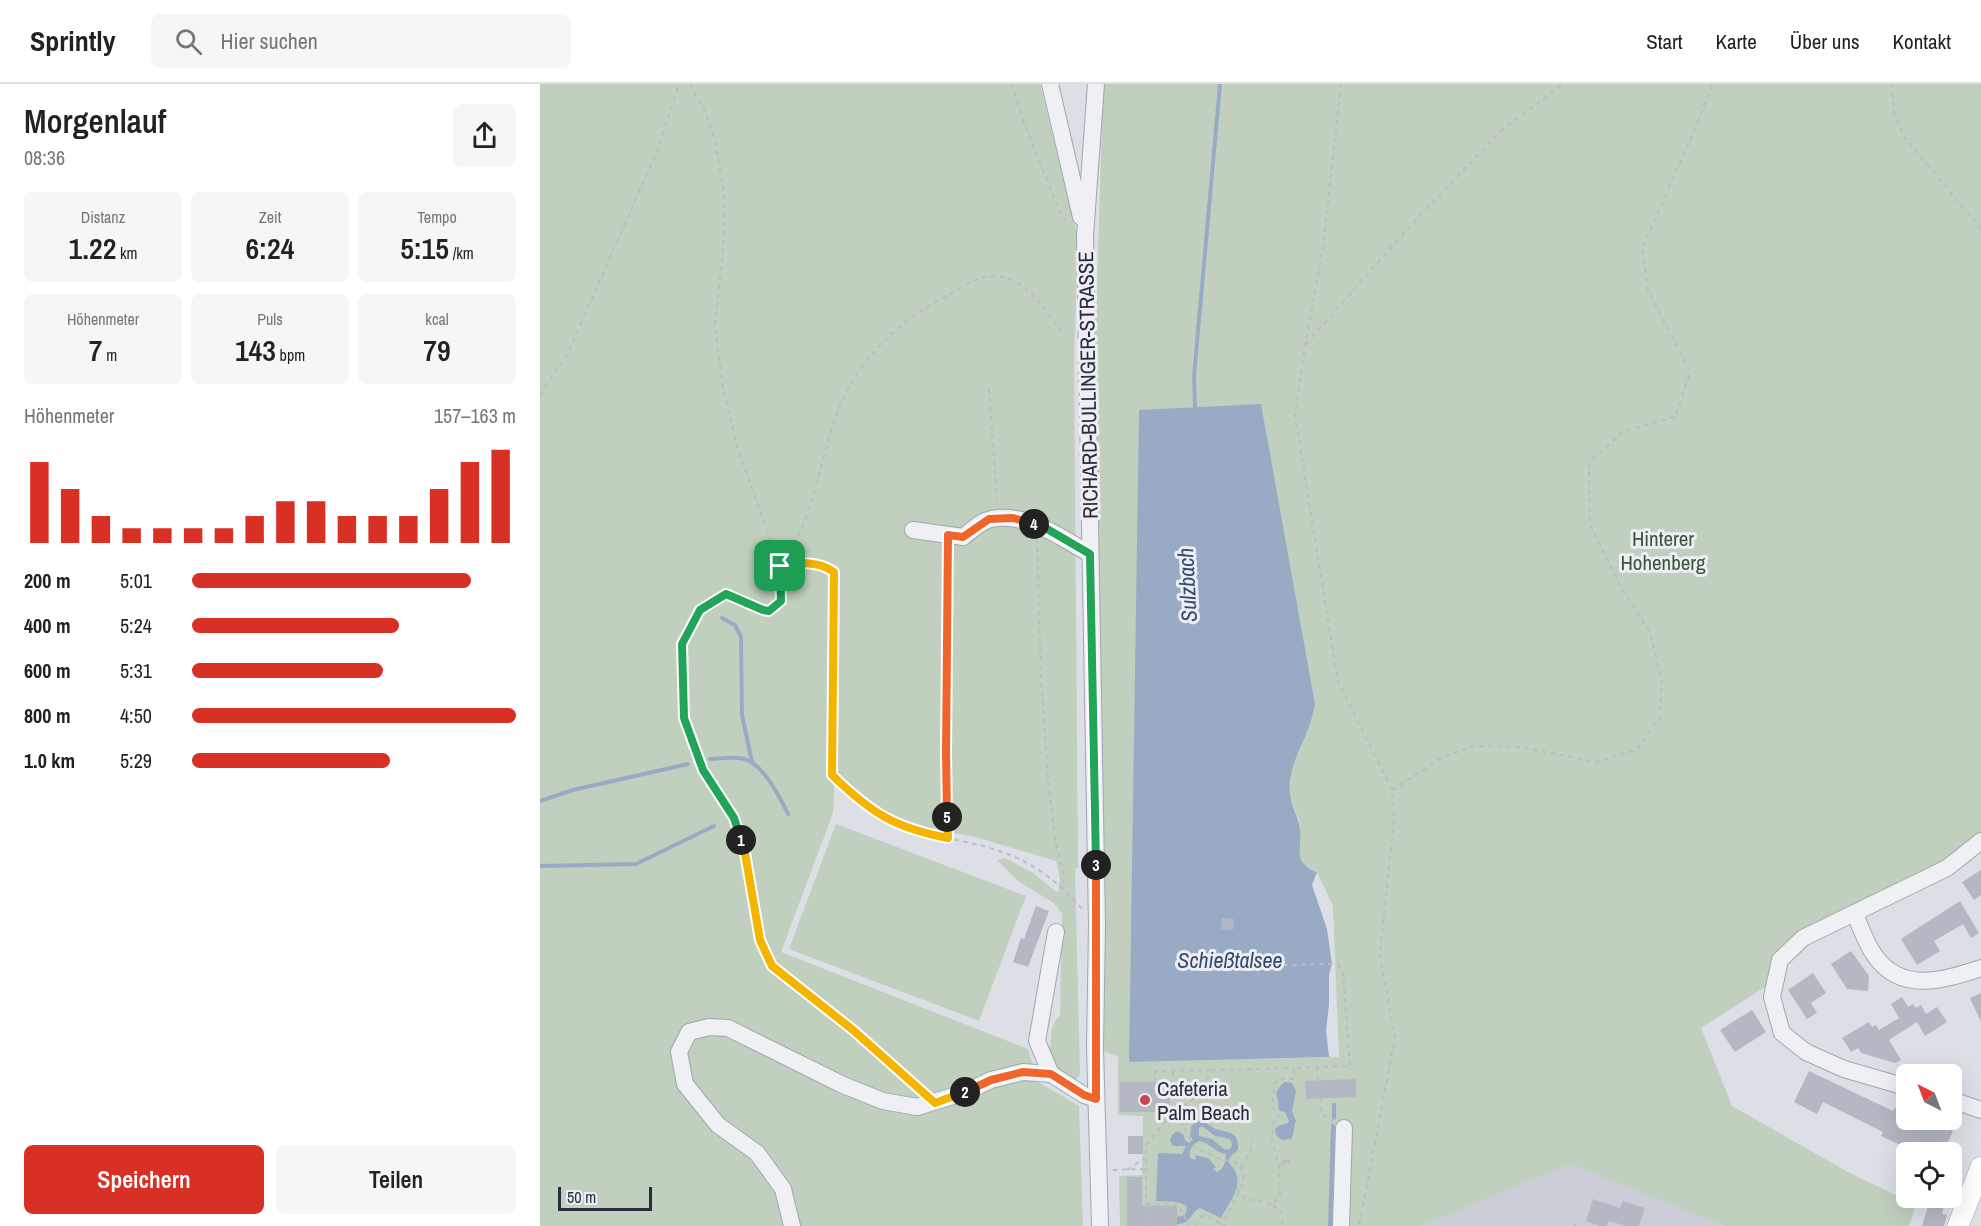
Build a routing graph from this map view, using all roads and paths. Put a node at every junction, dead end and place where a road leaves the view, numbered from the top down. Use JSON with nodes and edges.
{"nodes":[{"id":1,"x":678,"y":84,"type":"edge"},
{"id":2,"x":690,"y":84,"type":"edge"},
{"id":3,"x":1012,"y":84,"type":"edge"},
{"id":4,"x":1050,"y":84,"type":"edge"},
{"id":5,"x":1096,"y":84,"type":"edge"},
{"id":6,"x":1341,"y":84,"type":"edge"},
{"id":7,"x":1563,"y":84,"type":"edge"},
{"id":8,"x":1713,"y":84,"type":"edge"},
{"id":9,"x":1892,"y":84,"type":"edge"},
{"id":10,"x":1981,"y":231,"type":"edge"},
{"id":11,"x":1085,"y":236,"type":"junction"},
{"id":12,"x":1062,"y":332,"type":"dead end"},
{"id":13,"x":1305,"y":346,"type":"junction"},
{"id":14,"x":989,"y":388,"type":"dead end"},
{"id":15,"x":540,"y":395,"type":"edge"},
{"id":16,"x":998,"y":519,"type":"junction"},
{"id":17,"x":1037,"y":525,"type":"junction"},
{"id":18,"x":913,"y":530,"type":"dead end"},
{"id":19,"x":948,"y":535,"type":"junction"},
{"id":20,"x":1090,"y":554,"type":"junction"},
{"id":21,"x":780,"y":566,"type":"junction"},
{"id":22,"x":1392,"y":790,"type":"junction"},
{"id":23,"x":948,"y":838,"type":"junction"},
{"id":24,"x":1981,"y":841,"type":"edge"},
{"id":25,"x":1064,"y":889,"type":"junction"},
{"id":26,"x":1855,"y":914,"type":"junction"},
{"id":27,"x":1097,"y":926,"type":"junction"},
{"id":28,"x":1056,"y":932,"type":"dead end"},
{"id":29,"x":1280,"y":965,"type":"dead end"},
{"id":30,"x":1981,"y":969,"type":"edge"},
{"id":31,"x":1318,"y":1067,"type":"junction"},
{"id":32,"x":1294,"y":1068,"type":"junction"},
{"id":33,"x":1214,"y":1070,"type":"junction"},
{"id":34,"x":1173,"y":1071,"type":"junction"},
{"id":35,"x":1051,"y":1074,"type":"junction"},
{"id":36,"x":1318,"y":1081,"type":"dead end"},
{"id":37,"x":1155,"y":1082,"type":"dead end"},
{"id":38,"x":1896,"y":1084,"type":"edge"},
{"id":39,"x":1320,"y":1098,"type":"dead end"},
{"id":40,"x":1096,"y":1099,"type":"junction"},
{"id":41,"x":935,"y":1103,"type":"junction"},
{"id":42,"x":1962,"y":1103,"type":"edge"},
{"id":43,"x":1181,"y":1108,"type":"junction"},
{"id":44,"x":1981,"y":1110,"type":"edge"},
{"id":45,"x":1175,"y":1113,"type":"junction"},
{"id":46,"x":1344,"y":1128,"type":"joint"},
{"id":47,"x":1253,"y":1141,"type":"dead end"},
{"id":48,"x":1146,"y":1158,"type":"junction"},
{"id":49,"x":1286,"y":1162,"type":"dead end"},
{"id":50,"x":1279,"y":1166,"type":"junction"},
{"id":51,"x":1241,"y":1167,"type":"junction"},
{"id":52,"x":1981,"y":1167,"type":"edge"},
{"id":53,"x":1146,"y":1169,"type":"junction"},
{"id":54,"x":1127,"y":1170,"type":"junction"},
{"id":55,"x":1098,"y":1171,"type":"junction"},
{"id":56,"x":1237,"y":1188,"type":"dead end"},
{"id":57,"x":1240,"y":1192,"type":"junction"},
{"id":58,"x":1146,"y":1204,"type":"junction"},
{"id":59,"x":1273,"y":1205,"type":"junction"},
{"id":60,"x":1224,"y":1225,"type":"edge"},
{"id":61,"x":792,"y":1226,"type":"edge"},
{"id":62,"x":1100,"y":1226,"type":"edge"},
{"id":63,"x":1146,"y":1226,"type":"edge"},
{"id":64,"x":1189,"y":1226,"type":"edge"},
{"id":65,"x":1196,"y":1226,"type":"edge"},
{"id":66,"x":1283,"y":1226,"type":"edge"},
{"id":67,"x":1341,"y":1226,"type":"edge"},
{"id":68,"x":1359,"y":1226,"type":"edge"},
{"id":69,"x":1958,"y":1226,"type":"edge"}],
"edges":[{"from":1,"to":15,"type":"path"},
{"from":2,"to":21,"type":"path"},
{"from":3,"to":11,"type":"path"},
{"from":4,"to":11,"type":"street"},
{"from":5,"to":11,"type":"street","name":"RICHARD-BULLINGER-STRASSE"},
{"from":6,"to":13,"type":"path"},
{"from":7,"to":13,"type":"path"},
{"from":8,"to":22,"type":"path"},
{"from":9,"to":10,"type":"path"},
{"from":11,"to":20,"type":"street","name":"RICHARD-BULLINGER-STRASSE"},
{"from":12,"to":21,"type":"path"},
{"from":13,"to":22,"type":"path"},
{"from":14,"to":16,"type":"path"},
{"from":16,"to":17,"type":"street"},
{"from":16,"to":19,"type":"street"},
{"from":17,"to":20,"type":"street"},
{"from":17,"to":25,"type":"path"},
{"from":18,"to":19,"type":"street"},
{"from":19,"to":23,"type":"path"},
{"from":20,"to":27,"type":"street","name":"RICHARD-BULLINGER-STRASSE"},
{"from":21,"to":23,"type":"path"},
{"from":21,"to":41,"type":"path"},
{"from":22,"to":68,"type":"path"},
{"from":23,"to":25,"type":"path"},
{"from":24,"to":26,"type":"street"},
{"from":25,"to":27,"type":"path"},
{"from":26,"to":30,"type":"street"},
{"from":26,"to":38,"type":"street"},
{"from":27,"to":40,"type":"street","name":"RICHARD-BULLINGER-STRASSE"},
{"from":28,"to":35,"type":"street"},
{"from":29,"to":31,"type":"path"},
{"from":31,"to":32,"type":"path"},
{"from":31,"to":36,"type":"path"},
{"from":32,"to":33,"type":"path"},
{"from":32,"to":50,"type":"path"},
{"from":33,"to":34,"type":"path"},
{"from":33,"to":43,"type":"path"},
{"from":34,"to":37,"type":"path"},
{"from":34,"to":43,"type":"path"},
{"from":35,"to":40,"type":"street"},
{"from":35,"to":41,"type":"street"},
{"from":39,"to":46,"type":"path"},
{"from":40,"to":55,"type":"street","name":"RICHARD-BULLINGER-STRASSE"},
{"from":41,"to":61,"type":"street"},
{"from":42,"to":44,"type":"street"},
{"from":43,"to":45,"type":"path"},
{"from":45,"to":48,"type":"path"},
{"from":45,"to":51,"type":"path"},
{"from":46,"to":67,"type":"street"},
{"from":47,"to":51,"type":"path"},
{"from":48,"to":53,"type":"path"},
{"from":48,"to":54,"type":"path"},
{"from":49,"to":50,"type":"path"},
{"from":50,"to":59,"type":"path"},
{"from":51,"to":57,"type":"path"},
{"from":52,"to":69,"type":"main road"},
{"from":53,"to":54,"type":"path"},
{"from":53,"to":58,"type":"path"},
{"from":54,"to":55,"type":"path"},
{"from":55,"to":62,"type":"street","name":"RICHARD-BULLINGER-STRASSE"},
{"from":56,"to":57,"type":"path"},
{"from":57,"to":59,"type":"path"},
{"from":57,"to":60,"type":"path"},
{"from":58,"to":63,"type":"path"},
{"from":58,"to":64,"type":"path"},
{"from":59,"to":66,"type":"path"},
{"from":60,"to":65,"type":"path"}]}
